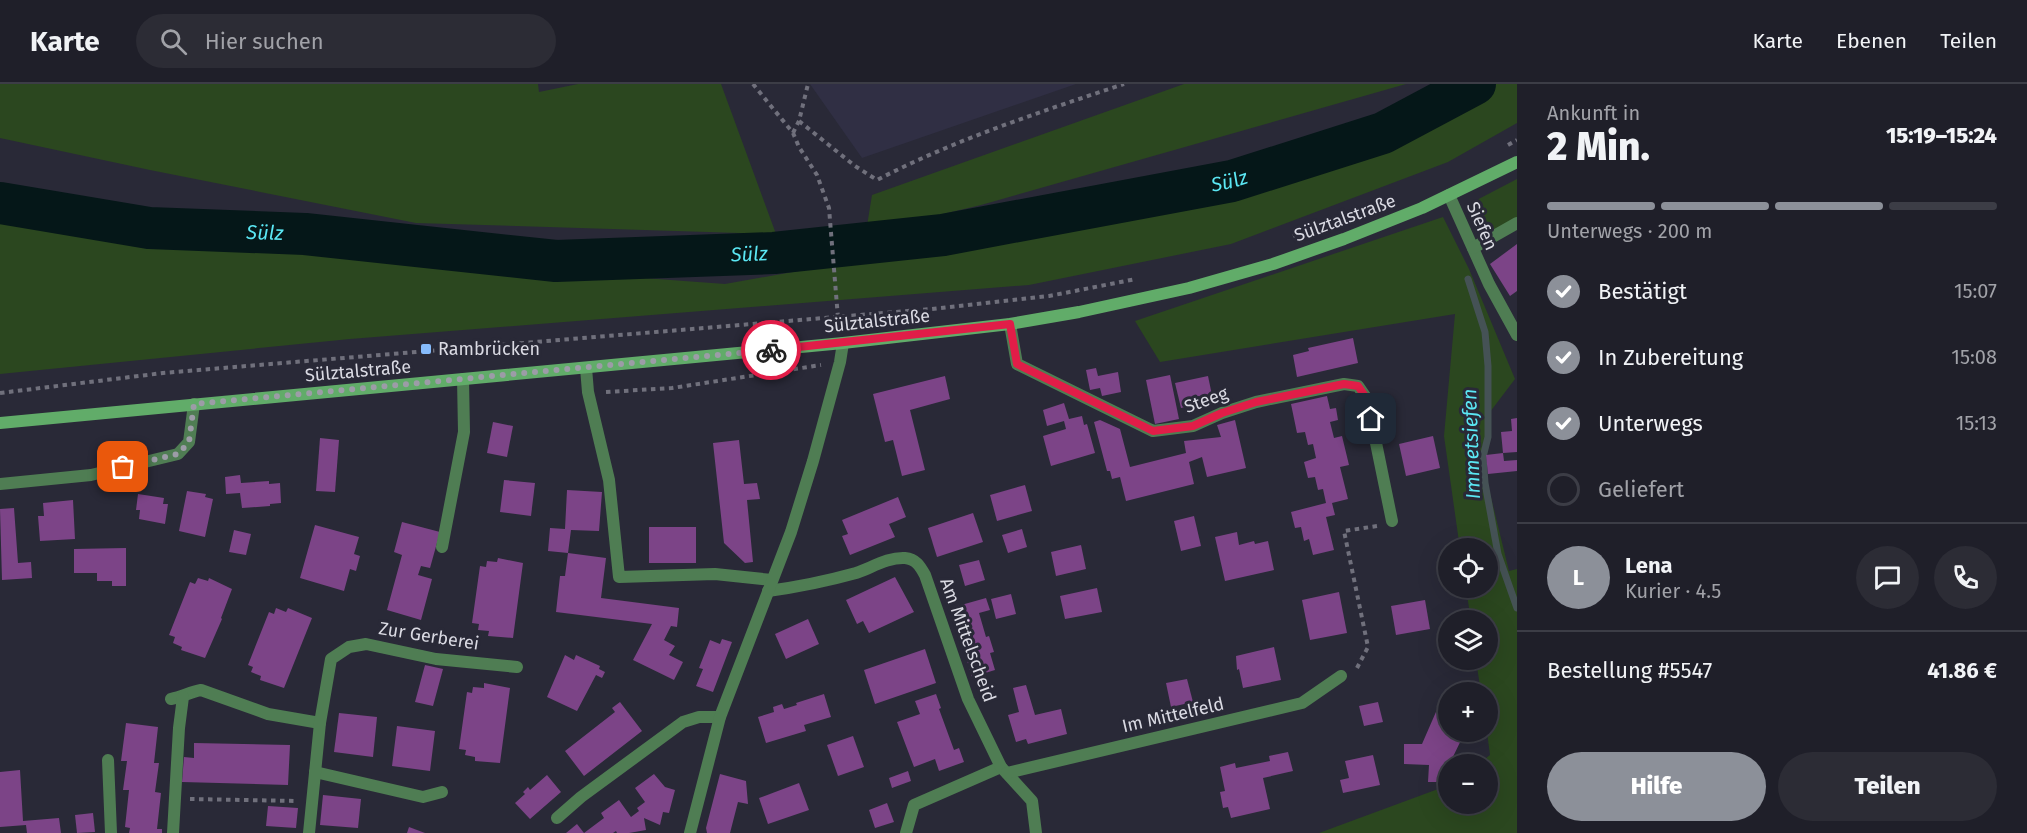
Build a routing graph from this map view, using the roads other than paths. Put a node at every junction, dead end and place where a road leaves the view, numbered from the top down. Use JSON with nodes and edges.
{"nodes":[{"id":1,"x":1517,"y":162,"type":"edge"},
{"id":2,"x":1449,"y":195,"type":"junction"},
{"id":3,"x":1517,"y":223,"type":"edge"},
{"id":4,"x":1473,"y":248,"type":"junction"},
{"id":5,"x":1010,"y":324,"type":"junction"},
{"id":6,"x":1517,"y":335,"type":"edge"},
{"id":7,"x":843,"y":343,"type":"junction"},
{"id":8,"x":585,"y":368,"type":"junction"},
{"id":9,"x":463,"y":380,"type":"junction"},
{"id":10,"x":194,"y":404,"type":"junction"},
{"id":11,"x":0,"y":423,"type":"edge"},
{"id":12,"x":0,"y":484,"type":"edge"},
{"id":13,"x":1392,"y":521,"type":"road end"},
{"id":14,"x":442,"y":547,"type":"dead end"},
{"id":15,"x":770,"y":586,"type":"junction"},
{"id":16,"x":518,"y":667,"type":"dead end"},
{"id":17,"x":1341,"y":676,"type":"road end"},
{"id":18,"x":720,"y":717,"type":"junction"},
{"id":19,"x":320,"y":723,"type":"junction"},
{"id":20,"x":108,"y":760,"type":"dead end"},
{"id":21,"x":1004,"y":770,"type":"junction"},
{"id":22,"x":315,"y":772,"type":"junction"},
{"id":23,"x":442,"y":792,"type":"dead end"},
{"id":24,"x":557,"y":818,"type":"dead end"},
{"id":25,"x":111,"y":833,"type":"edge"},
{"id":26,"x":173,"y":833,"type":"edge"},
{"id":27,"x":309,"y":833,"type":"edge"},
{"id":28,"x":690,"y":833,"type":"edge"},
{"id":29,"x":906,"y":833,"type":"edge"},
{"id":30,"x":1036,"y":833,"type":"edge"}],
"edges":[{"from":1,"to":2,"type":"main road","name":"Sülztalstraße"},
{"from":2,"to":4,"type":"street","name":"Siefen"},
{"from":2,"to":5,"type":"main road","name":"Sülztalstraße"},
{"from":3,"to":4,"type":"street"},
{"from":4,"to":6,"type":"street","name":"Siefen"},
{"from":5,"to":7,"type":"main road","name":"Sülztalstraße"},
{"from":5,"to":13,"type":"street","name":"Steeg"},
{"from":7,"to":8,"type":"main road","name":"Sülztalstraße"},
{"from":7,"to":15,"type":"street"},
{"from":8,"to":9,"type":"main road","name":"Sülztalstraße"},
{"from":8,"to":15,"type":"street"},
{"from":9,"to":10,"type":"main road","name":"Sülztalstraße"},
{"from":9,"to":14,"type":"street"},
{"from":10,"to":11,"type":"main road","name":"Sülztalstraße"},
{"from":10,"to":12,"type":"street"},
{"from":15,"to":18,"type":"street"},
{"from":15,"to":21,"type":"street","name":"Am Mittelscheid"},
{"from":16,"to":19,"type":"street","name":"Zur Gerberei"},
{"from":17,"to":21,"type":"street","name":"Im Mittelfeld"},
{"from":18,"to":24,"type":"street"},
{"from":18,"to":28,"type":"street"},
{"from":19,"to":22,"type":"street","name":"Zur Gerberei"},
{"from":19,"to":26,"type":"street"},
{"from":20,"to":25,"type":"street"},
{"from":21,"to":29,"type":"street","name":"Im Mittelfeld"},
{"from":21,"to":30,"type":"street","name":"Am Mittelscheid"},
{"from":22,"to":23,"type":"street"},
{"from":22,"to":27,"type":"street","name":"Zur Gerberei"}]}
